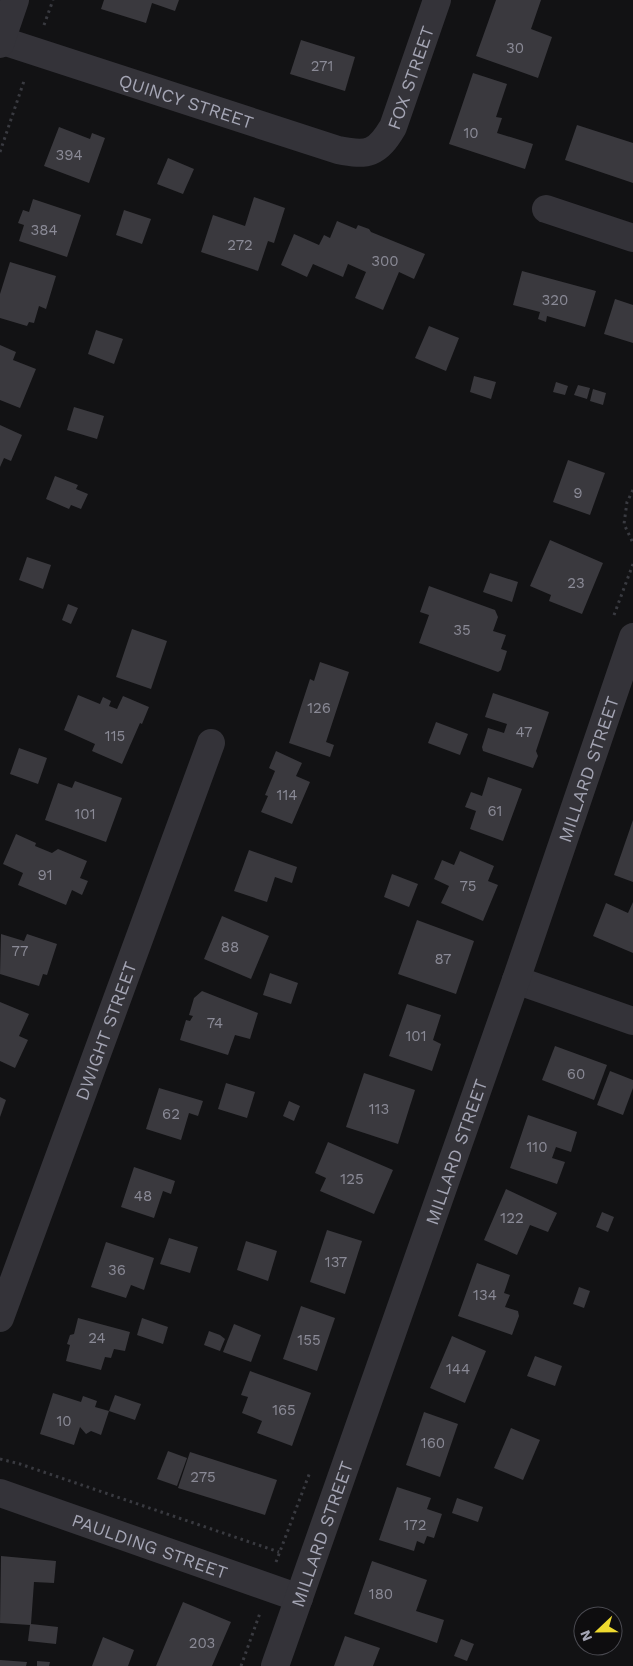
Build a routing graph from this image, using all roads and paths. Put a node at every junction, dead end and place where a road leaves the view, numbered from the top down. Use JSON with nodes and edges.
{"nodes":[{"id":1,"x":16,"y":0,"type":"edge"},
{"id":2,"x":437,"y":0,"type":"edge"},
{"id":3,"x":0,"y":42,"type":"edge"},
{"id":4,"x":375,"y":150,"type":"joint"},
{"id":5,"x":546,"y":209,"type":"dead end"},
{"id":6,"x":633,"y":238,"type":"edge"},
{"id":7,"x":633,"y":490,"type":"edge"},
{"id":8,"x":633,"y":543,"type":"edge"},
{"id":9,"x":633,"y":637,"type":"edge"},
{"id":10,"x":211,"y":743,"type":"dead end"},
{"id":11,"x":516,"y":980,"type":"junction"},
{"id":12,"x":633,"y":1021,"type":"edge"},
{"id":13,"x":0,"y":1318,"type":"edge"},
{"id":14,"x":0,"y":1459,"type":"edge"},
{"id":15,"x":0,"y":1493,"type":"edge"},
{"id":16,"x":279,"y":1552,"type":"dead end"},
{"id":17,"x":299,"y":1598,"type":"junction"},
{"id":18,"x":262,"y":1606,"type":"dead end"},
{"id":19,"x":241,"y":1666,"type":"edge"},
{"id":20,"x":275,"y":1666,"type":"edge"}],
"edges":[{"from":1,"to":3,"type":"street"},
{"from":2,"to":4,"type":"street","name":"FOX STREET"},
{"from":3,"to":4,"type":"street","name":"QUINCY STREET"},
{"from":5,"to":6,"type":"street"},
{"from":7,"to":8,"type":"path"},
{"from":9,"to":11,"type":"street","name":"MILLARD STREET"},
{"from":10,"to":13,"type":"street","name":"DWIGHT STREET"},
{"from":11,"to":12,"type":"street"},
{"from":11,"to":17,"type":"street","name":"MILLARD STREET"},
{"from":14,"to":16,"type":"path"},
{"from":15,"to":17,"type":"street","name":"PAULDING STREET"},
{"from":17,"to":20,"type":"street","name":"MILLARD STREET"},
{"from":18,"to":19,"type":"path"}]}
